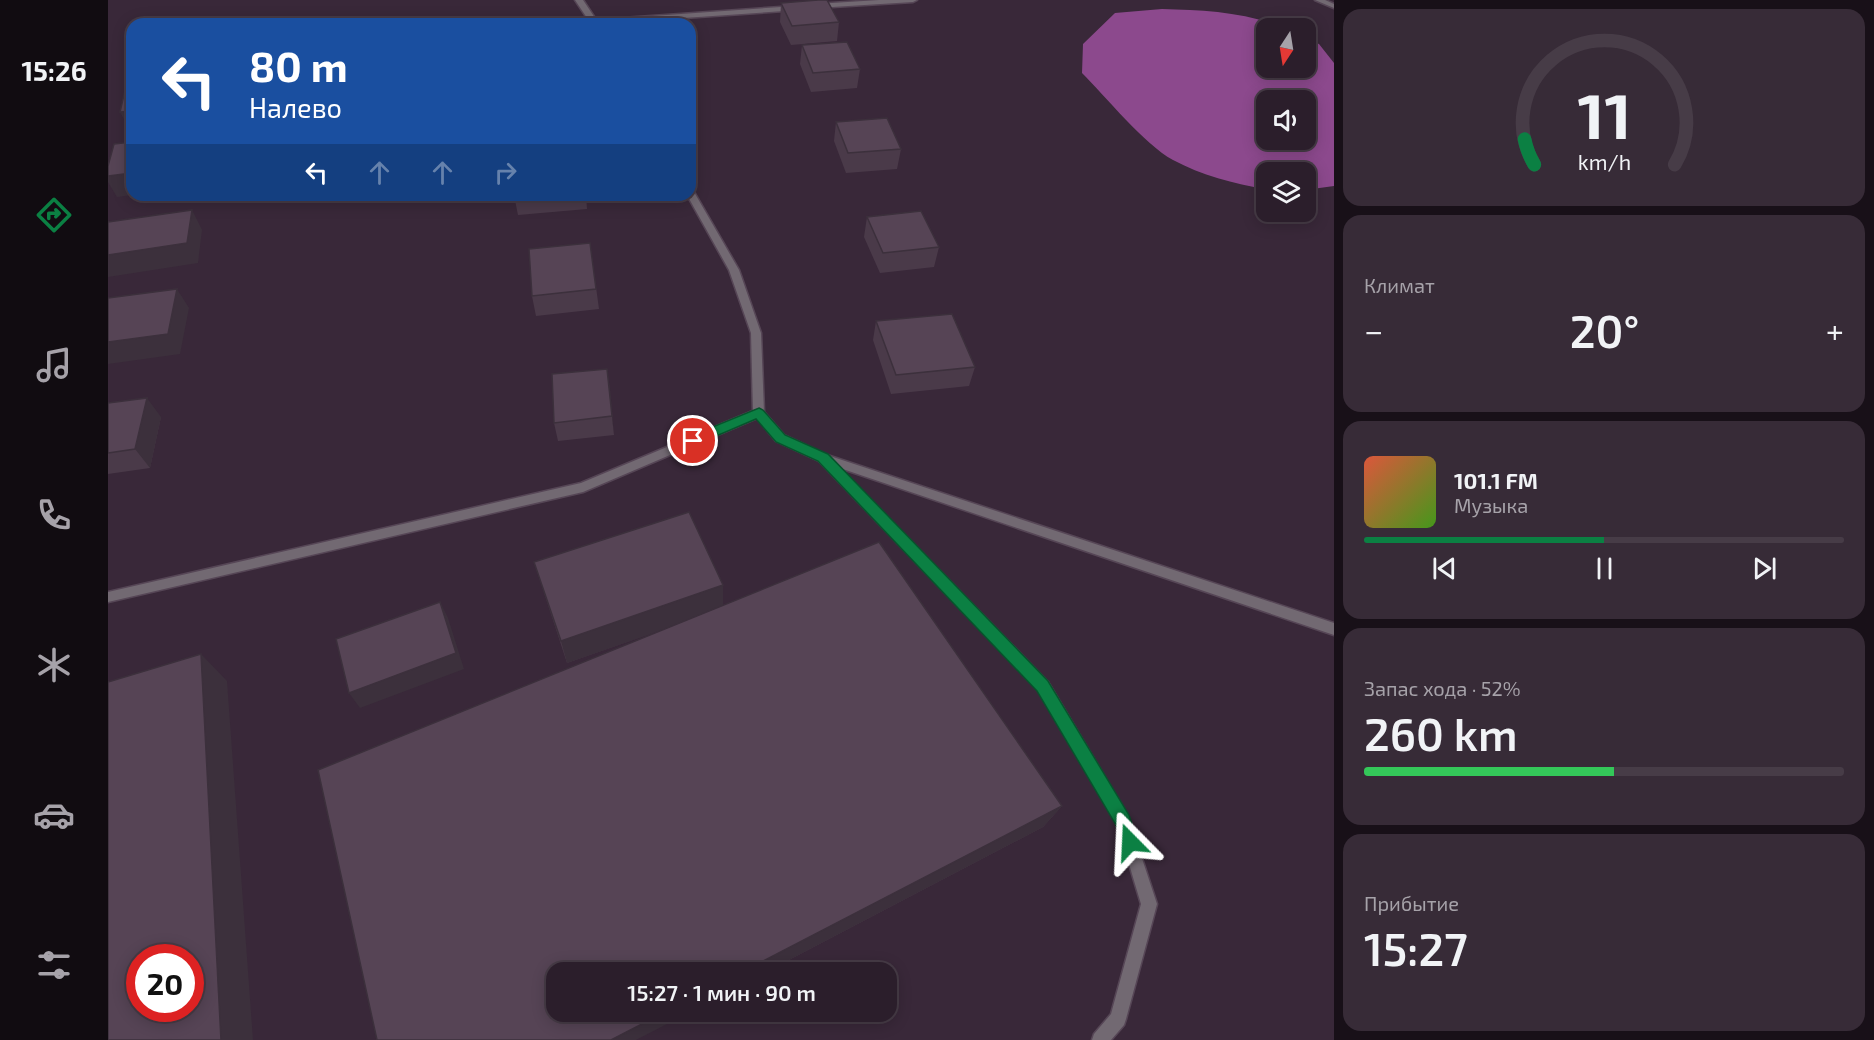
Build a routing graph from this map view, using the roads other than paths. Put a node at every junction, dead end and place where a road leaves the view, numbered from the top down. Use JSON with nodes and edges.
{"nodes":[{"id":1,"x":579,"y":0,"type":"edge"},
{"id":2,"x":914,"y":0,"type":"edge"},
{"id":3,"x":1319,"y":0,"type":"edge"},
{"id":4,"x":1334,"y":6,"type":"edge"},
{"id":5,"x":591,"y":18,"type":"edge"},
{"id":6,"x":664,"y":18,"type":"edge"},
{"id":7,"x":695,"y":201,"type":"edge"},
{"id":8,"x":759,"y":413,"type":"junction"},
{"id":9,"x":823,"y":458,"type":"junction"},
{"id":10,"x":108,"y":597,"type":"edge"},
{"id":11,"x":1334,"y":629,"type":"edge"},
{"id":12,"x":1100,"y":1040,"type":"edge"}],
"edges":[{"from":1,"to":5,"type":"street"},
{"from":2,"to":6,"type":"street"},
{"from":3,"to":4,"type":"street"},
{"from":7,"to":8,"type":"street"},
{"from":8,"to":9,"type":"street"},
{"from":8,"to":10,"type":"street"},
{"from":9,"to":11,"type":"street"},
{"from":9,"to":12,"type":"street"}]}
